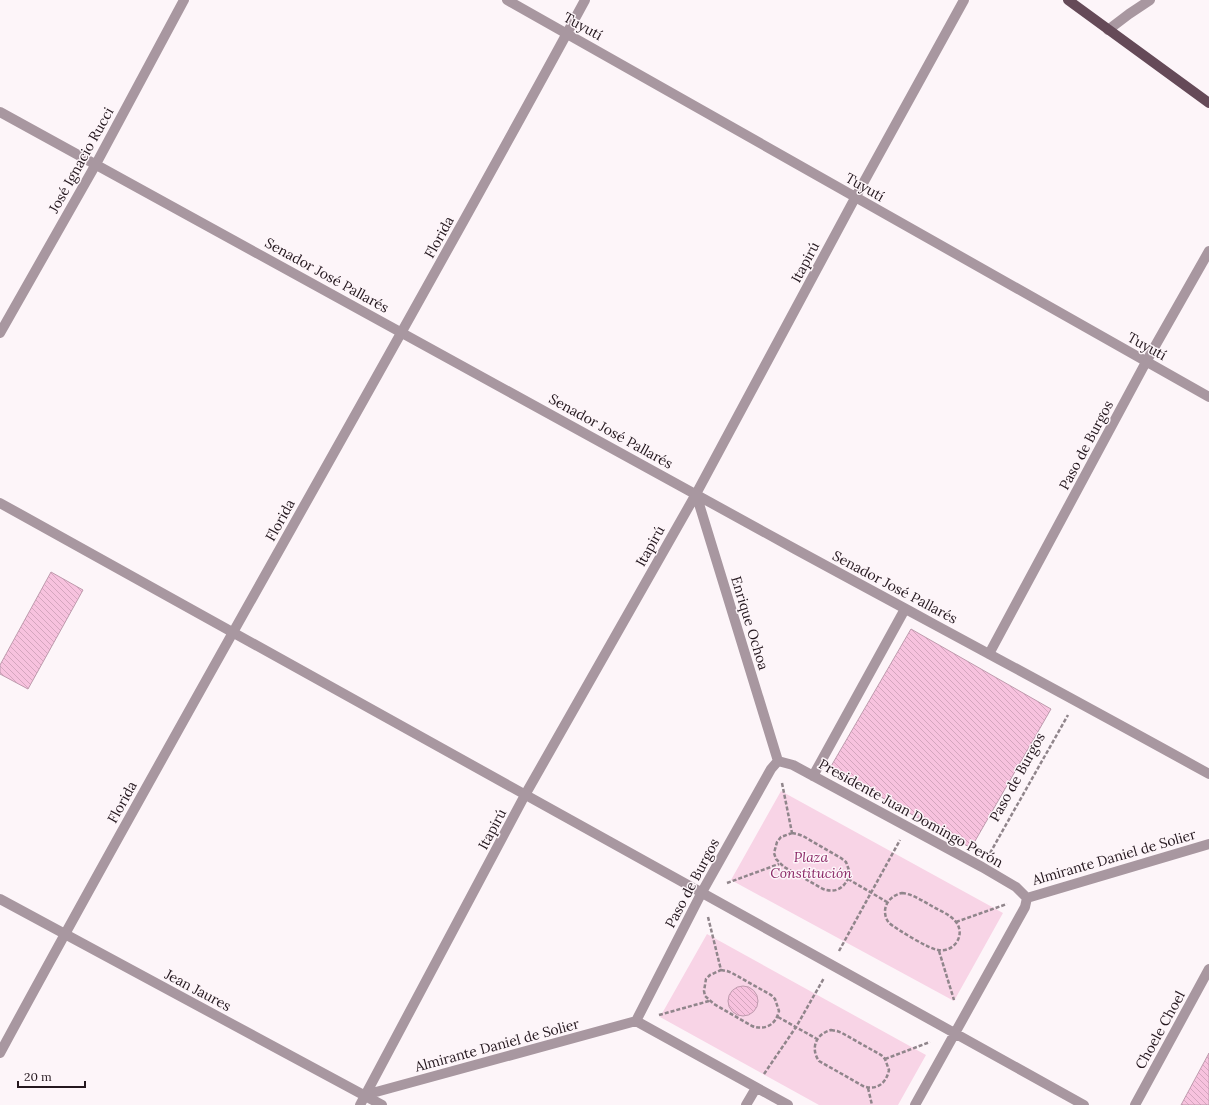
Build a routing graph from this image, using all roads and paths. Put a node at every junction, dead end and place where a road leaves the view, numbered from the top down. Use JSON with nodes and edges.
{"nodes":[{"id":1,"x":184,"y":0,"type":"edge"},
{"id":2,"x":507,"y":0,"type":"edge"},
{"id":3,"x":585,"y":0,"type":"edge"},
{"id":4,"x":964,"y":0,"type":"edge"},
{"id":5,"x":1068,"y":0,"type":"edge"},
{"id":6,"x":1150,"y":0,"type":"edge"},
{"id":7,"x":1108,"y":30,"type":"junction"},
{"id":8,"x":567,"y":34,"type":"junction"},
{"id":9,"x":1209,"y":103,"type":"edge"},
{"id":10,"x":0,"y":112,"type":"edge"},
{"id":11,"x":96,"y":164,"type":"junction"},
{"id":12,"x":855,"y":198,"type":"junction"},
{"id":13,"x":1209,"y":251,"type":"edge"},
{"id":14,"x":402,"y":332,"type":"junction"},
{"id":15,"x":0,"y":333,"type":"edge"},
{"id":16,"x":1146,"y":362,"type":"junction"},
{"id":17,"x":1209,"y":397,"type":"edge"},
{"id":18,"x":696,"y":494,"type":"junction"},
{"id":19,"x":0,"y":503,"type":"edge"},
{"id":20,"x":905,"y":609,"type":"junction"},
{"id":21,"x":233,"y":632,"type":"junction"},
{"id":22,"x":989,"y":654,"type":"junction"},
{"id":23,"x":1076,"y":700,"type":"junction"},
{"id":24,"x":778,"y":761,"type":"junction"},
{"id":25,"x":1209,"y":774,"type":"edge"},
{"id":26,"x":813,"y":776,"type":"junction"},
{"id":27,"x":525,"y":795,"type":"junction"},
{"id":28,"x":907,"y":827,"type":"junction"},
{"id":29,"x":792,"y":833,"type":"junction"},
{"id":30,"x":1209,"y":844,"type":"edge"},
{"id":31,"x":779,"y":864,"type":"junction"},
{"id":32,"x":982,"y":868,"type":"junction"},
{"id":33,"x":848,"y":879,"type":"junction"},
{"id":34,"x":702,"y":892,"type":"junction"},
{"id":35,"x":871,"y":892,"type":"junction"},
{"id":36,"x":1026,"y":898,"type":"junction"},
{"id":37,"x":0,"y":899,"type":"edge"},
{"id":38,"x":887,"y":902,"type":"junction"},
{"id":39,"x":956,"y":922,"type":"junction"},
{"id":40,"x":64,"y":935,"type":"junction"},
{"id":41,"x":939,"y":950,"type":"junction"},
{"id":42,"x":832,"y":964,"type":"junction"},
{"id":43,"x":1209,"y":969,"type":"edge"},
{"id":44,"x":721,"y":970,"type":"junction"},
{"id":45,"x":709,"y":1001,"type":"junction"},
{"id":46,"x":778,"y":1017,"type":"junction"},
{"id":47,"x":636,"y":1021,"type":"junction"},
{"id":48,"x":961,"y":1022,"type":"junction"},
{"id":49,"x":796,"y":1027,"type":"junction"},
{"id":50,"x":954,"y":1033,"type":"junction"},
{"id":51,"x":817,"y":1039,"type":"junction"},
{"id":52,"x":0,"y":1053,"type":"edge"},
{"id":53,"x":886,"y":1059,"type":"junction"},
{"id":54,"x":756,"y":1088,"type":"junction"},
{"id":55,"x":868,"y":1088,"type":"junction"},
{"id":56,"x":365,"y":1095,"type":"junction"},
{"id":57,"x":360,"y":1105,"type":"edge"},
{"id":58,"x":382,"y":1105,"type":"edge"},
{"id":59,"x":746,"y":1105,"type":"edge"},
{"id":60,"x":788,"y":1105,"type":"edge"},
{"id":61,"x":872,"y":1105,"type":"edge"},
{"id":62,"x":915,"y":1105,"type":"edge"},
{"id":63,"x":1084,"y":1105,"type":"edge"},
{"id":64,"x":1135,"y":1105,"type":"edge"}],
"edges":[{"from":1,"to":11,"type":"street","name":"José Ignacio Rucci"},
{"from":2,"to":8,"type":"street","name":"Tuyutí"},
{"from":3,"to":8,"type":"street","name":"Florida"},
{"from":4,"to":12,"type":"street","name":"Itapirú"},
{"from":5,"to":7,"type":"main road"},
{"from":6,"to":7,"type":"street"},
{"from":7,"to":9,"type":"main road"},
{"from":8,"to":12,"type":"street","name":"Tuyutí"},
{"from":8,"to":14,"type":"street","name":"Florida"},
{"from":10,"to":11,"type":"street","name":"Senador José Pallarés"},
{"from":11,"to":14,"type":"street","name":"Senador José Pallarés"},
{"from":11,"to":15,"type":"street","name":"José Ignacio Rucci"},
{"from":12,"to":16,"type":"street","name":"Tuyutí"},
{"from":12,"to":18,"type":"street","name":"Itapirú"},
{"from":13,"to":16,"type":"street","name":"Paso de Burgos"},
{"from":14,"to":18,"type":"street","name":"Senador José Pallarés"},
{"from":14,"to":21,"type":"street","name":"Florida"},
{"from":16,"to":17,"type":"street","name":"Tuyutí"},
{"from":16,"to":22,"type":"street","name":"Paso de Burgos"},
{"from":18,"to":20,"type":"street","name":"Senador José Pallarés"},
{"from":18,"to":24,"type":"street","name":"Enrique Ochoa"},
{"from":18,"to":27,"type":"street","name":"Itapirú"},
{"from":19,"to":21,"type":"street"},
{"from":20,"to":22,"type":"street","name":"Senador José Pallarés"},
{"from":20,"to":26,"type":"street"},
{"from":21,"to":27,"type":"street"},
{"from":21,"to":40,"type":"street","name":"Florida"},
{"from":22,"to":23,"type":"street","name":"Senador José Pallarés"},
{"from":23,"to":25,"type":"street","name":"Senador José Pallarés"},
{"from":23,"to":32,"type":"path","name":"Paso de Burgos"},
{"from":24,"to":26,"type":"street","name":"Presidente Juan Domingo Perón"},
{"from":24,"to":29,"type":"path"},
{"from":24,"to":34,"type":"street","name":"Paso de Burgos"},
{"from":26,"to":28,"type":"street","name":"Presidente Juan Domingo Perón"},
{"from":27,"to":34,"type":"street"},
{"from":27,"to":56,"type":"street","name":"Itapirú"},
{"from":28,"to":32,"type":"street","name":"Presidente Juan Domingo Perón"},
{"from":28,"to":35,"type":"path"},
{"from":29,"to":31,"type":"path"},
{"from":29,"to":33,"type":"path"},
{"from":30,"to":36,"type":"street","name":"Almirante Daniel de Solier"},
{"from":31,"to":33,"type":"path"},
{"from":31,"to":34,"type":"path"},
{"from":32,"to":36,"type":"street","name":"Presidente Juan Domingo Perón"},
{"from":33,"to":35,"type":"path"},
{"from":34,"to":42,"type":"street"},
{"from":34,"to":44,"type":"path"},
{"from":34,"to":47,"type":"street","name":"Paso de Burgos"},
{"from":35,"to":38,"type":"path"},
{"from":35,"to":42,"type":"path"},
{"from":36,"to":39,"type":"path"},
{"from":36,"to":48,"type":"street"},
{"from":37,"to":40,"type":"street","name":"Jean Jaures"},
{"from":38,"to":39,"type":"path"},
{"from":38,"to":41,"type":"path"},
{"from":39,"to":41,"type":"path"},
{"from":40,"to":52,"type":"street","name":"Florida"},
{"from":40,"to":56,"type":"street","name":"Jean Jaures"},
{"from":41,"to":48,"type":"path"},
{"from":42,"to":49,"type":"path"},
{"from":42,"to":50,"type":"street"},
{"from":43,"to":64,"type":"street","name":"Choele Choel"},
{"from":44,"to":45,"type":"path"},
{"from":44,"to":46,"type":"path"},
{"from":45,"to":46,"type":"path"},
{"from":45,"to":47,"type":"path"},
{"from":46,"to":49,"type":"path"},
{"from":47,"to":54,"type":"street"},
{"from":47,"to":56,"type":"street","name":"Almirante Daniel de Solier"},
{"from":48,"to":50,"type":"street"},
{"from":49,"to":51,"type":"path"},
{"from":49,"to":54,"type":"path"},
{"from":50,"to":53,"type":"path"},
{"from":50,"to":62,"type":"street"},
{"from":50,"to":63,"type":"street"},
{"from":51,"to":53,"type":"path"},
{"from":51,"to":55,"type":"path"},
{"from":53,"to":55,"type":"path"},
{"from":54,"to":59,"type":"street"},
{"from":54,"to":60,"type":"street"},
{"from":55,"to":61,"type":"path"},
{"from":56,"to":57,"type":"street","name":"Itapirú"},
{"from":56,"to":58,"type":"street","name":"Jean Jaures"}]}
